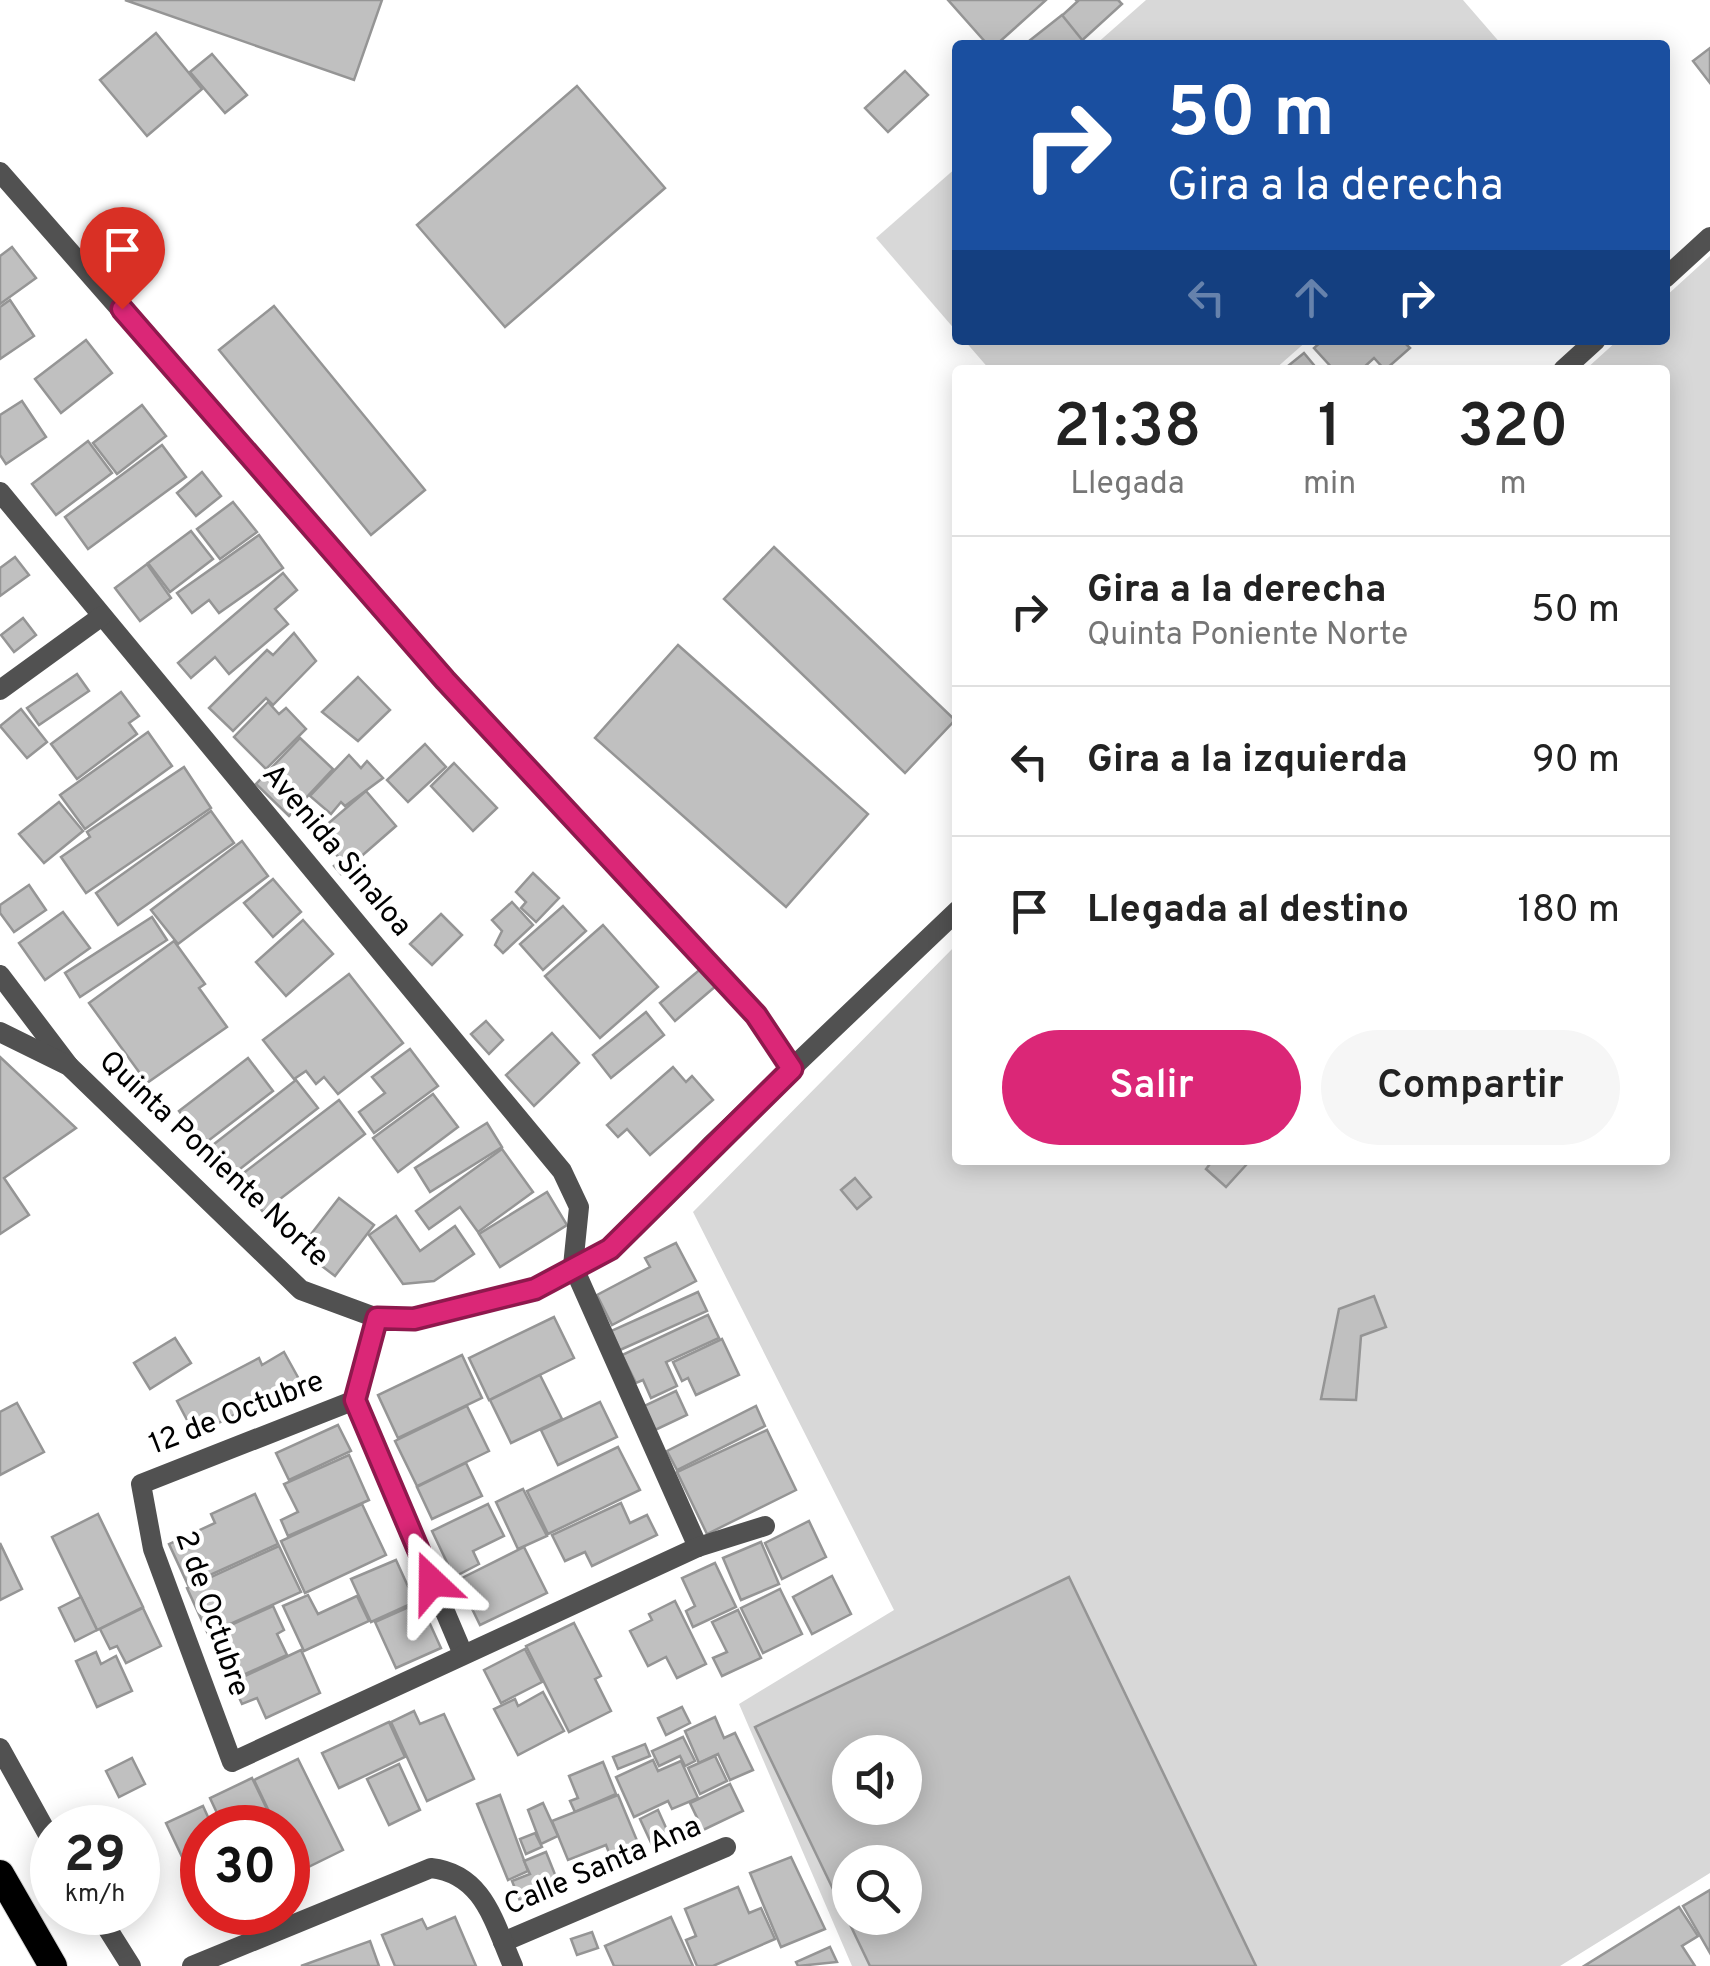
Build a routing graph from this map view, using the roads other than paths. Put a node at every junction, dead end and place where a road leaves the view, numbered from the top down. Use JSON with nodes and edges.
{"nodes":[{"id":1,"x":0,"y":172,"type":"edge"},
{"id":2,"x":1710,"y":237,"type":"edge"},
{"id":3,"x":1670,"y":273,"type":"edge"},
{"id":4,"x":1590,"y":345,"type":"edge"},
{"id":5,"x":1568,"y":365,"type":"edge"},
{"id":6,"x":0,"y":492,"type":"edge"},
{"id":7,"x":102,"y":616,"type":"junction"},
{"id":8,"x":0,"y":690,"type":"edge"},
{"id":9,"x":952,"y":916,"type":"edge"},
{"id":10,"x":0,"y":975,"type":"edge"},
{"id":11,"x":0,"y":1032,"type":"edge"},
{"id":12,"x":69,"y":1066,"type":"junction"},
{"id":13,"x":792,"y":1069,"type":"junction"},
{"id":14,"x":573,"y":1266,"type":"junction"},
{"id":15,"x":377,"y":1318,"type":"junction"},
{"id":16,"x":355,"y":1400,"type":"junction"},
{"id":17,"x":141,"y":1484,"type":"joint"},
{"id":18,"x":766,"y":1526,"type":"dead end"},
{"id":19,"x":698,"y":1547,"type":"junction"},
{"id":20,"x":463,"y":1654,"type":"junction"},
{"id":21,"x":0,"y":1748,"type":"edge"},
{"id":22,"x":32,"y":1805,"type":"edge"},
{"id":23,"x":726,"y":1847,"type":"dead end"},
{"id":24,"x":0,"y":1874,"type":"edge"},
{"id":25,"x":111,"y":1935,"type":"edge"},
{"id":26,"x":502,"y":1942,"type":"junction"},
{"id":27,"x":53,"y":1966,"type":"edge"},
{"id":28,"x":131,"y":1966,"type":"edge"},
{"id":29,"x":192,"y":1966,"type":"edge"},
{"id":30,"x":512,"y":1966,"type":"edge"}],
"edges":[{"from":1,"to":13,"type":"street"},
{"from":2,"to":3,"type":"street"},
{"from":4,"to":5,"type":"street"},
{"from":6,"to":7,"type":"street","name":"Avenida Sinaloa"},
{"from":7,"to":8,"type":"street"},
{"from":7,"to":14,"type":"street","name":"Avenida Sinaloa"},
{"from":9,"to":13,"type":"street","name":"Quinta Poniente Norte"},
{"from":10,"to":12,"type":"street"},
{"from":11,"to":12,"type":"street","name":"Quinta Poniente Norte"},
{"from":12,"to":15,"type":"street","name":"Quinta Poniente Norte"},
{"from":13,"to":14,"type":"street","name":"Quinta Poniente Norte"},
{"from":14,"to":15,"type":"street","name":"Quinta Poniente Norte"},
{"from":14,"to":19,"type":"street"},
{"from":15,"to":16,"type":"street"},
{"from":16,"to":17,"type":"street","name":"12 de Octubre"},
{"from":16,"to":20,"type":"street"},
{"from":17,"to":20,"type":"street","name":"2 de Octubre"},
{"from":18,"to":19,"type":"street"},
{"from":19,"to":20,"type":"street"},
{"from":21,"to":22,"type":"street"},
{"from":23,"to":26,"type":"street","name":"Calle Santa Ana"},
{"from":24,"to":27,"type":"highway"},
{"from":25,"to":28,"type":"street"},
{"from":26,"to":29,"type":"street"},
{"from":26,"to":30,"type":"street"}]}
